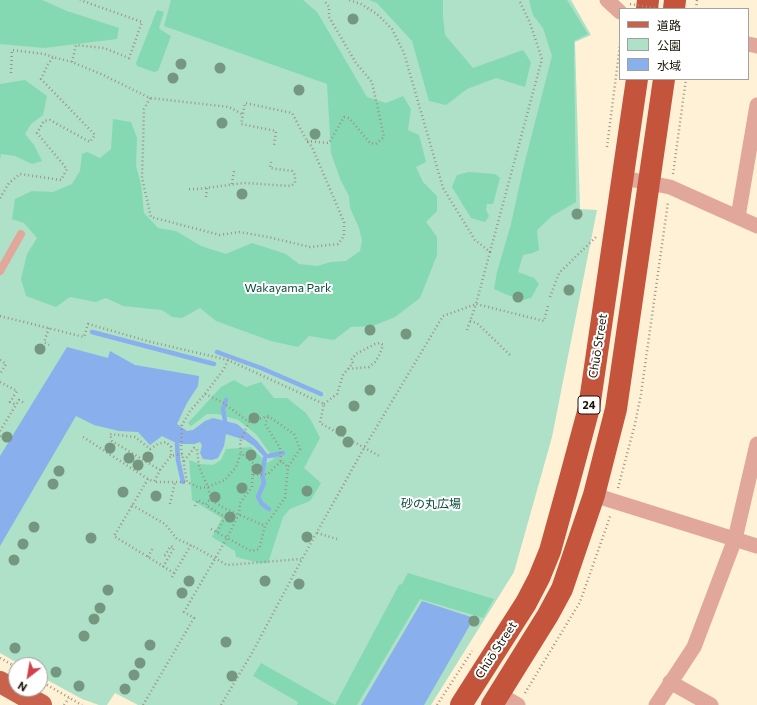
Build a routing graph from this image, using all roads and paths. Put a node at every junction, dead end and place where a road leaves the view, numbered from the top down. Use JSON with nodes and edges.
{"nodes":[{"id":1,"x":80,"y":0,"type":"edge"},
{"id":2,"x":324,"y":0,"type":"edge"},
{"id":3,"x":349,"y":0,"type":"edge"},
{"id":4,"x":519,"y":0,"type":"edge"},
{"id":5,"x":607,"y":0,"type":"edge"},
{"id":6,"x":636,"y":6,"type":"edge"},
{"id":7,"x":653,"y":8,"type":"edge"},
{"id":8,"x":53,"y":57,"type":"junction"},
{"id":9,"x":72,"y":62,"type":"junction"},
{"id":10,"x":619,"y":63,"type":"edge"},
{"id":11,"x":11,"y":73,"type":"dead end"},
{"id":12,"x":637,"y":80,"type":"edge"},
{"id":13,"x":664,"y":80,"type":"edge"},
{"id":14,"x":686,"y":80,"type":"edge"},
{"id":15,"x":150,"y":98,"type":"junction"},
{"id":16,"x":757,"y":105,"type":"edge"},
{"id":17,"x":242,"y":114,"type":"junction"},
{"id":18,"x":307,"y":140,"type":"junction"},
{"id":19,"x":274,"y":146,"type":"dead end"},
{"id":20,"x":607,"y":151,"type":"dead end"},
{"id":21,"x":271,"y":162,"type":"dead end"},
{"id":22,"x":674,"y":169,"type":"dead end"},
{"id":23,"x":234,"y":171,"type":"dead end"},
{"id":24,"x":623,"y":178,"type":"junction"},
{"id":25,"x":649,"y":182,"type":"junction"},
{"id":26,"x":232,"y":184,"type":"junction"},
{"id":27,"x":207,"y":188,"type":"junction"},
{"id":28,"x":189,"y":189,"type":"dead end"},
{"id":29,"x":206,"y":197,"type":"dead end"},
{"id":30,"x":0,"y":198,"type":"edge"},
{"id":31,"x":738,"y":217,"type":"junction"},
{"id":32,"x":183,"y":221,"type":"dead end"},
{"id":33,"x":182,"y":225,"type":"junction"},
{"id":34,"x":757,"y":226,"type":"edge"},
{"id":35,"x":598,"y":230,"type":"dead end"},
{"id":36,"x":21,"y":234,"type":"dead end"},
{"id":37,"x":597,"y":237,"type":"junction"},
{"id":38,"x":596,"y":244,"type":"dead end"},
{"id":39,"x":490,"y":252,"type":"junction"},
{"id":40,"x":0,"y":270,"type":"edge"},
{"id":41,"x":550,"y":297,"type":"dead end"},
{"id":42,"x":476,"y":304,"type":"junction"},
{"id":43,"x":548,"y":306,"type":"dead end"},
{"id":44,"x":0,"y":316,"type":"edge"},
{"id":45,"x":470,"y":321,"type":"junction"},
{"id":46,"x":49,"y":328,"type":"junction"},
{"id":47,"x":467,"y":330,"type":"dead end"},
{"id":48,"x":49,"y":345,"type":"dead end"},
{"id":49,"x":511,"y":356,"type":"dead end"},
{"id":50,"x":0,"y":360,"type":"edge"},
{"id":51,"x":228,"y":360,"type":"junction"},
{"id":52,"x":348,"y":370,"type":"junction"},
{"id":53,"x":0,"y":374,"type":"edge"},
{"id":54,"x":0,"y":382,"type":"edge"},
{"id":55,"x":205,"y":394,"type":"junction"},
{"id":56,"x":24,"y":403,"type":"dead end"},
{"id":57,"x":324,"y":404,"type":"junction"},
{"id":58,"x":16,"y":405,"type":"junction"},
{"id":59,"x":268,"y":416,"type":"junction"},
{"id":60,"x":249,"y":422,"type":"junction"},
{"id":61,"x":0,"y":431,"type":"edge"},
{"id":62,"x":83,"y":438,"type":"dead end"},
{"id":63,"x":757,"y":444,"type":"edge"},
{"id":64,"x":364,"y":448,"type":"junction"},
{"id":65,"x":241,"y":453,"type":"junction"},
{"id":66,"x":182,"y":454,"type":"junction"},
{"id":67,"x":171,"y":456,"type":"junction"},
{"id":68,"x":381,"y":457,"type":"dead end"},
{"id":69,"x":281,"y":461,"type":"junction"},
{"id":70,"x":183,"y":462,"type":"junction"},
{"id":71,"x":288,"y":467,"type":"junction"},
{"id":72,"x":160,"y":470,"type":"junction"},
{"id":73,"x":253,"y":475,"type":"junction"},
{"id":74,"x":148,"y":479,"type":"junction"},
{"id":75,"x":154,"y":482,"type":"junction"},
{"id":76,"x":176,"y":482,"type":"junction"},
{"id":77,"x":187,"y":482,"type":"junction"},
{"id":78,"x":208,"y":487,"type":"junction"},
{"id":79,"x":594,"y":495,"type":"junction"},
{"id":80,"x":211,"y":500,"type":"junction"},
{"id":81,"x":170,"y":504,"type":"dead end"},
{"id":82,"x":132,"y":505,"type":"junction"},
{"id":83,"x":206,"y":505,"type":"junction"},
{"id":84,"x":195,"y":506,"type":"dead end"},
{"id":85,"x":239,"y":514,"type":"junction"},
{"id":86,"x":265,"y":526,"type":"junction"},
{"id":87,"x":211,"y":529,"type":"dead end"},
{"id":88,"x":217,"y":532,"type":"junction"},
{"id":89,"x":317,"y":533,"type":"junction"},
{"id":90,"x":228,"y":538,"type":"junction"},
{"id":91,"x":337,"y":539,"type":"dead end"},
{"id":92,"x":735,"y":540,"type":"junction"},
{"id":93,"x":191,"y":544,"type":"junction"},
{"id":94,"x":757,"y":546,"type":"edge"},
{"id":95,"x":154,"y":548,"type":"dead end"},
{"id":96,"x":164,"y":554,"type":"dead end"},
{"id":97,"x":148,"y":557,"type":"junction"},
{"id":98,"x":216,"y":558,"type":"junction"},
{"id":99,"x":302,"y":559,"type":"junction"},
{"id":100,"x":163,"y":567,"type":"junction"},
{"id":101,"x":174,"y":573,"type":"junction"},
{"id":102,"x":172,"y":577,"type":"dead end"},
{"id":103,"x":475,"y":646,"type":"dead end"},
{"id":104,"x":0,"y":682,"type":"edge"},
{"id":105,"x":670,"y":682,"type":"junction"},
{"id":106,"x":48,"y":686,"type":"edge"},
{"id":107,"x":68,"y":698,"type":"junction"},
{"id":108,"x":496,"y":699,"type":"edge"},
{"id":109,"x":41,"y":705,"type":"edge"},
{"id":110,"x":64,"y":705,"type":"edge"},
{"id":111,"x":82,"y":705,"type":"edge"},
{"id":112,"x":143,"y":705,"type":"edge"},
{"id":113,"x":221,"y":705,"type":"edge"},
{"id":114,"x":437,"y":705,"type":"edge"},
{"id":115,"x":461,"y":705,"type":"edge"},
{"id":116,"x":518,"y":705,"type":"edge"},
{"id":117,"x":656,"y":705,"type":"edge"},
{"id":118,"x":711,"y":705,"type":"edge"}],
"edges":[{"from":1,"to":9,"type":"path"},
{"from":2,"to":18,"type":"path"},
{"from":3,"to":39,"type":"path"},
{"from":4,"to":39,"type":"path"},
{"from":5,"to":6,"type":"street"},
{"from":6,"to":7,"type":"path","bridge":true},
{"from":8,"to":9,"type":"path"},
{"from":8,"to":11,"type":"path"},
{"from":8,"to":30,"type":"path"},
{"from":9,"to":15,"type":"path"},
{"from":10,"to":20,"type":"path"},
{"from":12,"to":24,"type":"highway","name":"Chūō Street","number":"24"},
{"from":13,"to":25,"type":"highway","number":"24"},
{"from":14,"to":22,"type":"path"},
{"from":15,"to":17,"type":"path"},
{"from":15,"to":33,"type":"path"},
{"from":16,"to":31,"type":"street"},
{"from":17,"to":18,"type":"path"},
{"from":17,"to":19,"type":"path"},
{"from":18,"to":33,"type":"path"},
{"from":21,"to":26,"type":"path"},
{"from":23,"to":26,"type":"path"},
{"from":24,"to":25,"type":"street"},
{"from":24,"to":115,"type":"highway","name":"Chūō Street","number":"24"},
{"from":25,"to":31,"type":"street"},
{"from":25,"to":79,"type":"highway","number":"24"},
{"from":26,"to":27,"type":"path"},
{"from":27,"to":28,"type":"path"},
{"from":27,"to":29,"type":"path"},
{"from":31,"to":34,"type":"street"},
{"from":32,"to":33,"type":"path"},
{"from":35,"to":37,"type":"path"},
{"from":36,"to":40,"type":"lane"},
{"from":37,"to":38,"type":"path"},
{"from":37,"to":41,"type":"path"},
{"from":39,"to":42,"type":"path"},
{"from":42,"to":43,"type":"path"},
{"from":42,"to":45,"type":"path"},
{"from":42,"to":64,"type":"path"},
{"from":44,"to":46,"type":"path"},
{"from":45,"to":47,"type":"path"},
{"from":45,"to":49,"type":"path"},
{"from":46,"to":48,"type":"path"},
{"from":46,"to":51,"type":"path"},
{"from":50,"to":53,"type":"path"},
{"from":51,"to":55,"type":"path"},
{"from":51,"to":57,"type":"path"},
{"from":52,"to":52,"type":"path"},
{"from":52,"to":57,"type":"path"},
{"from":54,"to":58,"type":"path"},
{"from":55,"to":60,"type":"path"},
{"from":55,"to":66,"type":"path"},
{"from":56,"to":58,"type":"path"},
{"from":57,"to":64,"type":"path"},
{"from":58,"to":61,"type":"path"},
{"from":59,"to":60,"type":"path"},
{"from":59,"to":69,"type":"path"},
{"from":59,"to":71,"type":"path"},
{"from":60,"to":65,"type":"path"},
{"from":62,"to":74,"type":"path"},
{"from":63,"to":92,"type":"street"},
{"from":64,"to":68,"type":"path"},
{"from":64,"to":89,"type":"path"},
{"from":65,"to":73,"type":"path"},
{"from":65,"to":78,"type":"path"},
{"from":66,"to":67,"type":"path"},
{"from":66,"to":70,"type":"path"},
{"from":67,"to":72,"type":"path"},
{"from":67,"to":72,"type":"path"},
{"from":69,"to":71,"type":"path"},
{"from":69,"to":73,"type":"path"},
{"from":70,"to":77,"type":"path"},
{"from":70,"to":78,"type":"path"},
{"from":71,"to":86,"type":"path"},
{"from":72,"to":75,"type":"path"},
{"from":73,"to":85,"type":"path"},
{"from":74,"to":75,"type":"path"},
{"from":74,"to":82,"type":"path"},
{"from":75,"to":76,"type":"path"},
{"from":76,"to":77,"type":"path"},
{"from":76,"to":81,"type":"path"},
{"from":77,"to":78,"type":"path"},
{"from":78,"to":80,"type":"path"},
{"from":79,"to":92,"type":"street"},
{"from":79,"to":108,"type":"highway","number":"24"},
{"from":80,"to":83,"type":"path"},
{"from":80,"to":85,"type":"path"},
{"from":82,"to":93,"type":"path"},
{"from":82,"to":97,"type":"path"},
{"from":83,"to":84,"type":"path"},
{"from":83,"to":88,"type":"path"},
{"from":85,"to":86,"type":"path"},
{"from":85,"to":90,"type":"path"},
{"from":86,"to":90,"type":"path"},
{"from":87,"to":88,"type":"path"},
{"from":88,"to":90,"type":"path"},
{"from":89,"to":91,"type":"path"},
{"from":89,"to":99,"type":"path"},
{"from":90,"to":98,"type":"path"},
{"from":92,"to":94,"type":"street"},
{"from":92,"to":105,"type":"street"},
{"from":93,"to":98,"type":"path"},
{"from":93,"to":101,"type":"path"},
{"from":95,"to":97,"type":"path"},
{"from":96,"to":100,"type":"path"},
{"from":97,"to":100,"type":"path"},
{"from":98,"to":99,"type":"path"},
{"from":98,"to":112,"type":"path"},
{"from":99,"to":113,"type":"path"},
{"from":100,"to":101,"type":"path"},
{"from":101,"to":102,"type":"path"},
{"from":103,"to":114,"type":"path"},
{"from":104,"to":109,"type":"main road"},
{"from":105,"to":117,"type":"street"},
{"from":105,"to":118,"type":"street"},
{"from":106,"to":107,"type":"path"},
{"from":107,"to":110,"type":"path"},
{"from":107,"to":111,"type":"path"},
{"from":108,"to":116,"type":"street"}]}
